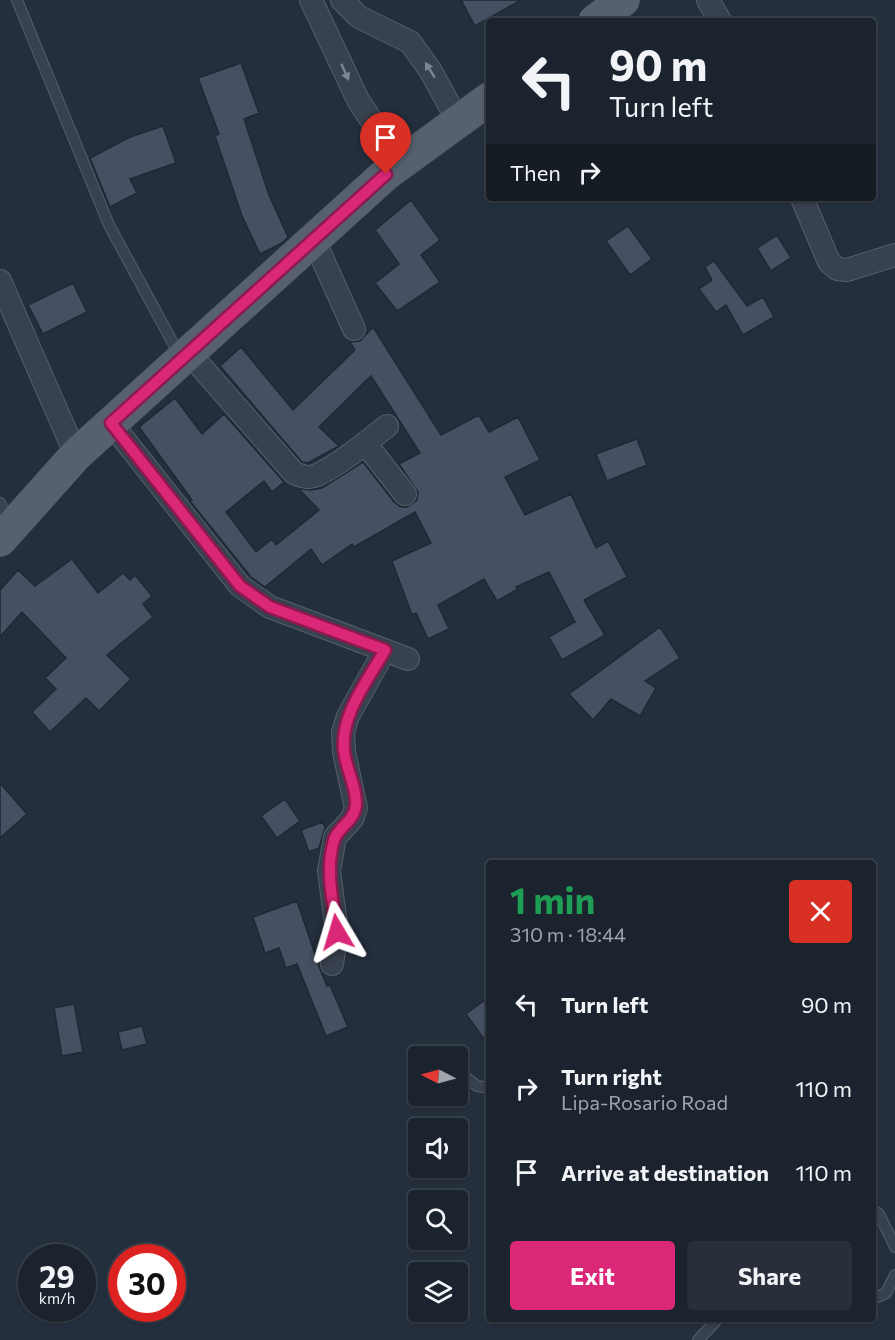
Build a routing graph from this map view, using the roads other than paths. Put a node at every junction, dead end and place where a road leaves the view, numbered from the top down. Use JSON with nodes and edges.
{"nodes":[{"id":1,"x":17,"y":0,"type":"edge"},
{"id":2,"x":311,"y":0,"type":"edge"},
{"id":3,"x":342,"y":0,"type":"edge"},
{"id":4,"x":623,"y":0,"type":"edge"},
{"id":5,"x":708,"y":0,"type":"edge"},
{"id":6,"x":358,"y":17,"type":"junction"},
{"id":7,"x":599,"y":18,"type":"edge"},
{"id":8,"x":718,"y":18,"type":"edge"},
{"id":9,"x":330,"y":39,"type":"junction"},
{"id":10,"x":486,"y":101,"type":"edge"},
{"id":11,"x":458,"y":122,"type":"junction"},
{"id":12,"x":400,"y":164,"type":"junction"},
{"id":13,"x":803,"y":201,"type":"edge"},
{"id":14,"x":314,"y":240,"type":"junction"},
{"id":15,"x":895,"y":255,"type":"edge"},
{"id":16,"x":0,"y":281,"type":"edge"},
{"id":17,"x":354,"y":329,"type":"dead end"},
{"id":18,"x":185,"y":356,"type":"junction"},
{"id":19,"x":111,"y":423,"type":"junction"},
{"id":20,"x":387,"y":426,"type":"dead end"},
{"id":21,"x":365,"y":443,"type":"junction"},
{"id":22,"x":76,"y":455,"type":"junction"},
{"id":23,"x":405,"y":494,"type":"dead end"},
{"id":24,"x":4,"y":523,"type":"edge"},
{"id":25,"x":385,"y":650,"type":"junction"},
{"id":26,"x":408,"y":659,"type":"dead end"},
{"id":27,"x":332,"y":964,"type":"dead end"},
{"id":28,"x":468,"y":1079,"type":"edge"},
{"id":29,"x":486,"y":1088,"type":"edge"},
{"id":30,"x":876,"y":1212,"type":"edge"},
{"id":31,"x":895,"y":1247,"type":"edge"},
{"id":32,"x":895,"y":1275,"type":"edge"},
{"id":33,"x":876,"y":1298,"type":"edge"},
{"id":34,"x":714,"y":1322,"type":"edge"},
{"id":35,"x":698,"y":1340,"type":"edge"}],
"edges":[{"from":1,"to":18,"type":"lane"},
{"from":2,"to":9,"type":"street"},
{"from":3,"to":6,"type":"street"},
{"from":4,"to":7,"type":"main road"},
{"from":5,"to":8,"type":"street"},
{"from":6,"to":9,"type":"street"},
{"from":11,"to":6,"type":"street","one_way":true},
{"from":9,"to":12,"type":"street","one_way":true},
{"from":10,"to":11,"type":"main road"},
{"from":11,"to":12,"type":"main road"},
{"from":12,"to":14,"type":"main road"},
{"from":13,"to":15,"type":"street"},
{"from":14,"to":17,"type":"street"},
{"from":14,"to":18,"type":"main road"},
{"from":16,"to":22,"type":"street"},
{"from":18,"to":19,"type":"main road"},
{"from":18,"to":21,"type":"street"},
{"from":19,"to":22,"type":"main road"},
{"from":19,"to":25,"type":"street"},
{"from":20,"to":21,"type":"street"},
{"from":21,"to":23,"type":"street"},
{"from":22,"to":24,"type":"main road"},
{"from":25,"to":26,"type":"street"},
{"from":25,"to":27,"type":"street"},
{"from":28,"to":29,"type":"lane"},
{"from":30,"to":31,"type":"lane"},
{"from":32,"to":33,"type":"lane"},
{"from":34,"to":35,"type":"lane"}]}
